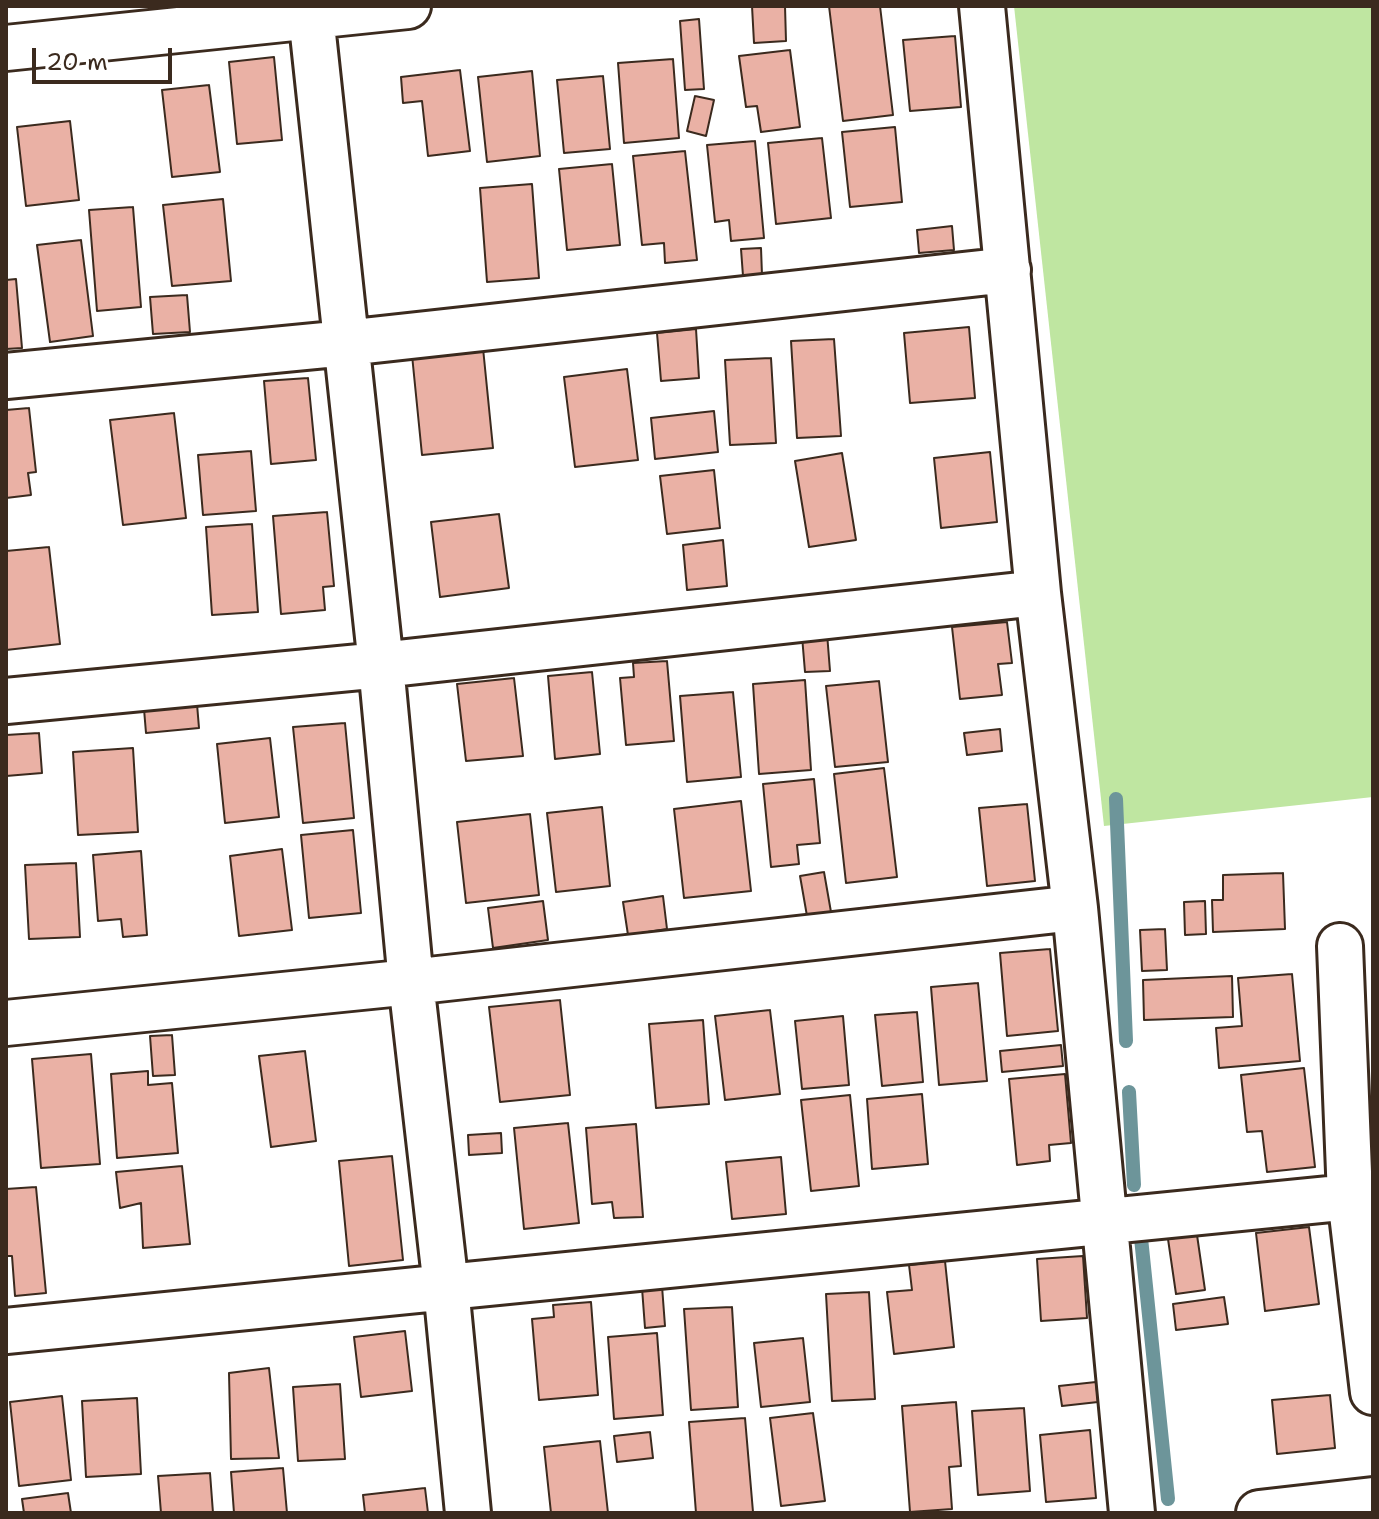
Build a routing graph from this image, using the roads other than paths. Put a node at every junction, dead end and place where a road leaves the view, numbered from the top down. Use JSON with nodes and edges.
{"nodes":[{"id":1,"x":408,"y":6,"type":"edge"},
{"id":2,"x":982,"y":6,"type":"edge"},
{"id":3,"x":311,"y":11,"type":"edge"},
{"id":4,"x":6,"y":48,"type":"edge"},
{"id":5,"x":1008,"y":270,"type":"junction"},
{"id":6,"x":346,"y":343,"type":"junction"},
{"id":7,"x":6,"y":376,"type":"edge"},
{"id":8,"x":1038,"y":593,"type":"junction"},
{"id":9,"x":381,"y":665,"type":"junction"},
{"id":10,"x":6,"y":701,"type":"edge"},
{"id":11,"x":1075,"y":908,"type":"junction"},
{"id":12,"x":1340,"y":946,"type":"dead end"},
{"id":13,"x":411,"y":982,"type":"junction"},
{"id":14,"x":6,"y":1023,"type":"edge"},
{"id":15,"x":1350,"y":1197,"type":"junction"},
{"id":16,"x":1104,"y":1222,"type":"junction"},
{"id":17,"x":446,"y":1287,"type":"junction"},
{"id":18,"x":6,"y":1331,"type":"edge"},
{"id":19,"x":1373,"y":1392,"type":"edge"},
{"id":20,"x":1373,"y":1500,"type":"edge"},
{"id":21,"x":468,"y":1513,"type":"edge"},
{"id":22,"x":1132,"y":1513,"type":"edge"},
{"id":23,"x":1259,"y":1513,"type":"edge"}],
"edges":[{"from":1,"to":3,"type":"street"},
{"from":2,"to":5,"type":"street"},
{"from":3,"to":4,"type":"street"},
{"from":3,"to":6,"type":"street"},
{"from":5,"to":6,"type":"street"},
{"from":5,"to":8,"type":"street"},
{"from":6,"to":7,"type":"street"},
{"from":6,"to":9,"type":"street"},
{"from":8,"to":9,"type":"street"},
{"from":8,"to":11,"type":"street"},
{"from":9,"to":10,"type":"street"},
{"from":9,"to":13,"type":"street"},
{"from":11,"to":13,"type":"street"},
{"from":11,"to":16,"type":"street"},
{"from":12,"to":15,"type":"street"},
{"from":13,"to":14,"type":"street"},
{"from":13,"to":17,"type":"street"},
{"from":15,"to":16,"type":"street"},
{"from":15,"to":19,"type":"street"},
{"from":16,"to":17,"type":"street"},
{"from":16,"to":22,"type":"street"},
{"from":17,"to":18,"type":"street"},
{"from":17,"to":21,"type":"street"},
{"from":20,"to":23,"type":"street"}]}
